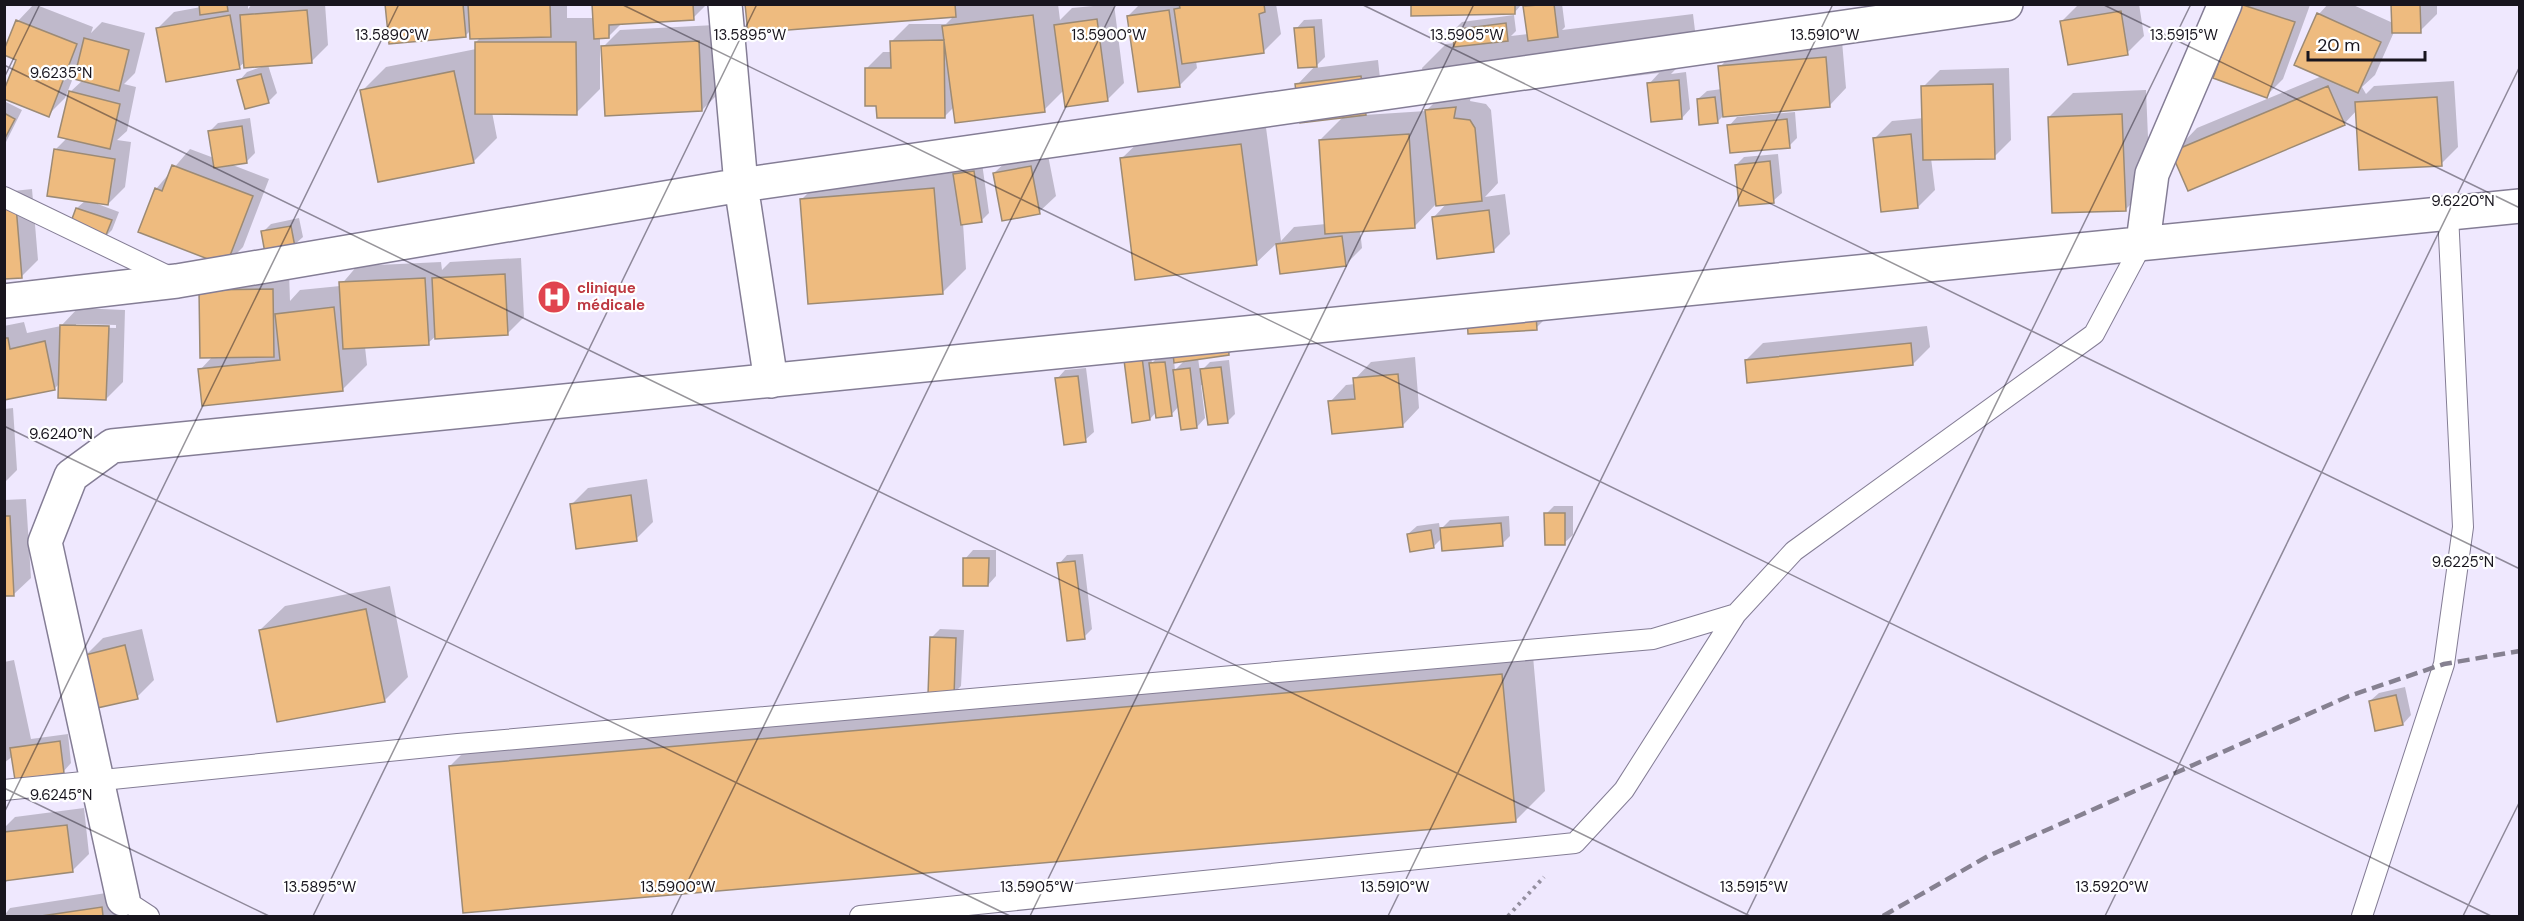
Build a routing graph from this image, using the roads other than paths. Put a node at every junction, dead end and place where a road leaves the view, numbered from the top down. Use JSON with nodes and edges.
{"nodes":[{"id":1,"x":725,"y":4,"type":"edge"},
{"id":2,"x":2006,"y":4,"type":"edge"},
{"id":3,"x":2225,"y":4,"type":"edge"},
{"id":4,"x":741,"y":185,"type":"junction"},
{"id":5,"x":4,"y":197,"type":"edge"},
{"id":6,"x":2520,"y":206,"type":"edge"},
{"id":7,"x":2448,"y":214,"type":"junction"},
{"id":8,"x":2144,"y":242,"type":"junction"},
{"id":9,"x":177,"y":281,"type":"junction"},
{"id":10,"x":4,"y":301,"type":"edge"},
{"id":11,"x":771,"y":381,"type":"junction"},
{"id":12,"x":1736,"y":614,"type":"junction"},
{"id":13,"x":97,"y":779,"type":"junction"},
{"id":14,"x":4,"y":790,"type":"edge"},
{"id":15,"x":136,"y":908,"type":"edge"},
{"id":16,"x":860,"y":916,"type":"edge"},
{"id":17,"x":2362,"y":916,"type":"edge"}],
"edges":[{"from":1,"to":4,"type":"street"},
{"from":2,"to":4,"type":"street"},
{"from":3,"to":8,"type":"street"},
{"from":4,"to":9,"type":"street"},
{"from":4,"to":11,"type":"street"},
{"from":5,"to":9,"type":"lane"},
{"from":6,"to":7,"type":"street"},
{"from":7,"to":8,"type":"street"},
{"from":7,"to":17,"type":"lane"},
{"from":8,"to":11,"type":"street"},
{"from":8,"to":12,"type":"lane"},
{"from":9,"to":10,"type":"street"},
{"from":11,"to":13,"type":"street"},
{"from":12,"to":13,"type":"lane"},
{"from":12,"to":16,"type":"lane"},
{"from":13,"to":14,"type":"lane"},
{"from":13,"to":15,"type":"street"}]}
